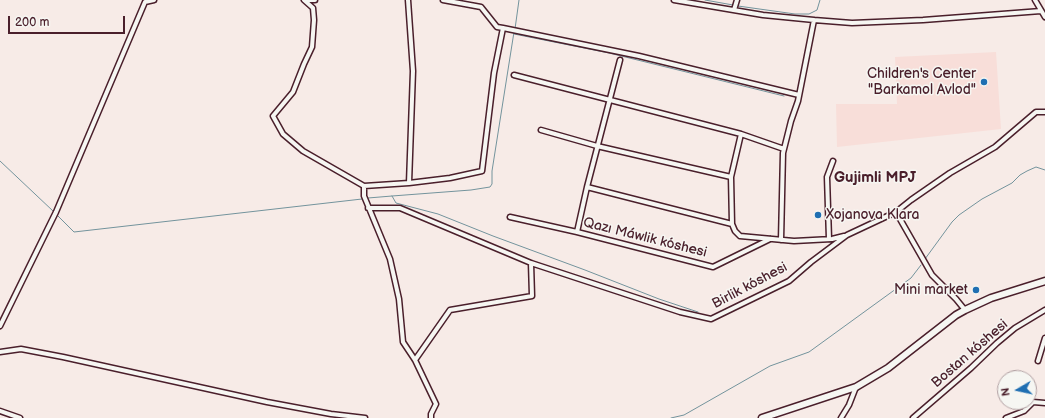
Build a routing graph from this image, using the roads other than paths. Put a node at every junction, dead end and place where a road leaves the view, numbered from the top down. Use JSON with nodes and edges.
{"nodes":[{"id":1,"x":154,"y":0,"type":"edge"},
{"id":2,"x":305,"y":0,"type":"edge"},
{"id":3,"x":315,"y":0,"type":"edge"},
{"id":4,"x":408,"y":0,"type":"edge"},
{"id":5,"x":443,"y":0,"type":"edge"},
{"id":6,"x":674,"y":0,"type":"edge"},
{"id":7,"x":737,"y":0,"type":"edge"},
{"id":8,"x":1035,"y":0,"type":"edge"},
{"id":9,"x":734,"y":10,"type":"junction"},
{"id":10,"x":1041,"y":11,"type":"junction"},
{"id":11,"x":1045,"y":17,"type":"edge"},
{"id":12,"x":814,"y":20,"type":"junction"},
{"id":13,"x":502,"y":28,"type":"junction"},
{"id":14,"x":620,"y":60,"type":"dead end"},
{"id":15,"x":514,"y":75,"type":"dead end"},
{"id":16,"x":800,"y":94,"type":"junction"},
{"id":17,"x":609,"y":100,"type":"junction"},
{"id":18,"x":1045,"y":112,"type":"edge"},
{"id":19,"x":541,"y":130,"type":"dead end"},
{"id":20,"x":741,"y":134,"type":"junction"},
{"id":21,"x":597,"y":146,"type":"junction"},
{"id":22,"x":784,"y":149,"type":"junction"},
{"id":23,"x":833,"y":161,"type":"dead end"},
{"id":24,"x":731,"y":177,"type":"junction"},
{"id":25,"x":409,"y":183,"type":"junction"},
{"id":26,"x":364,"y":186,"type":"junction"},
{"id":27,"x":587,"y":187,"type":"junction"},
{"id":28,"x":368,"y":208,"type":"junction"},
{"id":29,"x":896,"y":212,"type":"junction"},
{"id":30,"x":510,"y":217,"type":"dead end"},
{"id":31,"x":732,"y":224,"type":"junction"},
{"id":32,"x":577,"y":232,"type":"junction"},
{"id":33,"x":847,"y":235,"type":"junction"},
{"id":34,"x":770,"y":239,"type":"junction"},
{"id":35,"x":829,"y":239,"type":"junction"},
{"id":36,"x":781,"y":240,"type":"junction"},
{"id":37,"x":531,"y":263,"type":"junction"},
{"id":38,"x":1045,"y":281,"type":"edge"},
{"id":39,"x":965,"y":310,"type":"junction"},
{"id":40,"x":1045,"y":310,"type":"edge"},
{"id":41,"x":0,"y":326,"type":"edge"},
{"id":42,"x":1045,"y":338,"type":"edge"},
{"id":43,"x":0,"y":352,"type":"edge"},
{"id":44,"x":415,"y":360,"type":"junction"},
{"id":45,"x":1038,"y":361,"type":"dead end"},
{"id":46,"x":856,"y":388,"type":"junction"},
{"id":47,"x":1045,"y":403,"type":"edge"},
{"id":48,"x":0,"y":411,"type":"edge"},
{"id":49,"x":20,"y":418,"type":"edge"},
{"id":50,"x":365,"y":418,"type":"edge"},
{"id":51,"x":431,"y":418,"type":"edge"},
{"id":52,"x":762,"y":418,"type":"edge"},
{"id":53,"x":840,"y":418,"type":"edge"},
{"id":54,"x":913,"y":418,"type":"edge"},
{"id":55,"x":1006,"y":418,"type":"edge"}],
"edges":[{"from":1,"to":41,"type":"street"},
{"from":2,"to":3,"type":"street"},
{"from":2,"to":26,"type":"street"},
{"from":4,"to":25,"type":"street"},
{"from":5,"to":13,"type":"street"},
{"from":6,"to":9,"type":"street"},
{"from":7,"to":9,"type":"street"},
{"from":8,"to":10,"type":"street"},
{"from":9,"to":12,"type":"street"},
{"from":10,"to":11,"type":"street"},
{"from":10,"to":12,"type":"street"},
{"from":12,"to":16,"type":"street"},
{"from":13,"to":16,"type":"street"},
{"from":13,"to":25,"type":"street"},
{"from":14,"to":17,"type":"street"},
{"from":15,"to":17,"type":"street"},
{"from":16,"to":22,"type":"street"},
{"from":17,"to":20,"type":"street"},
{"from":17,"to":21,"type":"street"},
{"from":18,"to":29,"type":"street","name":"Birlik kóshesi"},
{"from":19,"to":21,"type":"street"},
{"from":20,"to":22,"type":"street"},
{"from":20,"to":24,"type":"street"},
{"from":21,"to":24,"type":"street"},
{"from":21,"to":27,"type":"street"},
{"from":22,"to":36,"type":"street"},
{"from":23,"to":35,"type":"street"},
{"from":24,"to":31,"type":"street"},
{"from":25,"to":26,"type":"street"},
{"from":26,"to":28,"type":"street"},
{"from":27,"to":31,"type":"street"},
{"from":27,"to":32,"type":"street"},
{"from":28,"to":37,"type":"street"},
{"from":28,"to":44,"type":"street"},
{"from":29,"to":33,"type":"street","name":"Birlik kóshesi"},
{"from":29,"to":39,"type":"street"},
{"from":30,"to":32,"type":"street","name":"Qazı Máwlik kóshesi"},
{"from":31,"to":34,"type":"street"},
{"from":32,"to":34,"type":"street","name":"Qazı Máwlik kóshesi"},
{"from":33,"to":35,"type":"street"},
{"from":33,"to":37,"type":"street","name":"Birlik kóshesi"},
{"from":34,"to":36,"type":"street"},
{"from":35,"to":36,"type":"street"},
{"from":37,"to":44,"type":"street"},
{"from":38,"to":39,"type":"main road"},
{"from":39,"to":46,"type":"main road"},
{"from":40,"to":54,"type":"street","name":"Bostan kóshesi"},
{"from":42,"to":45,"type":"street"},
{"from":43,"to":50,"type":"street"},
{"from":44,"to":51,"type":"street"},
{"from":46,"to":52,"type":"main road"},
{"from":46,"to":53,"type":"street"},
{"from":47,"to":55,"type":"street"},
{"from":48,"to":49,"type":"street"}]}
